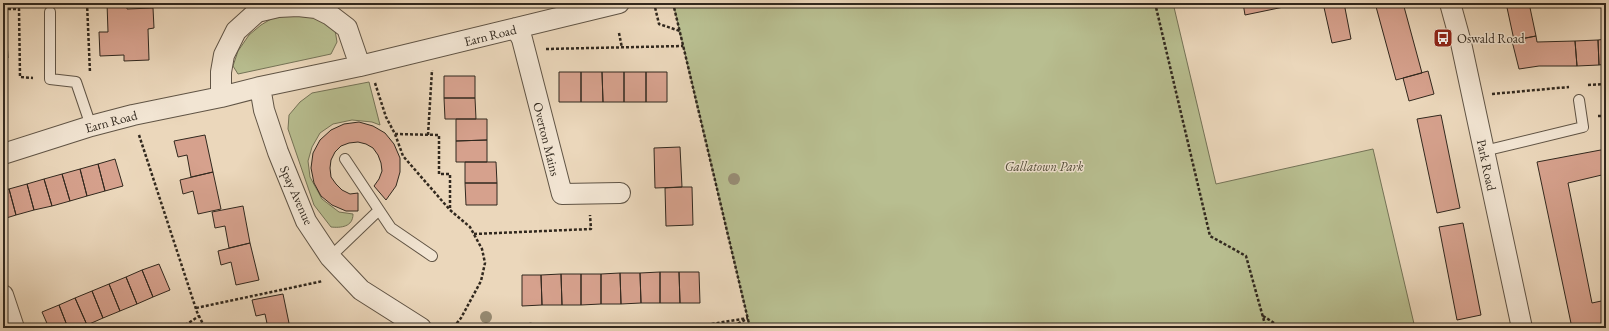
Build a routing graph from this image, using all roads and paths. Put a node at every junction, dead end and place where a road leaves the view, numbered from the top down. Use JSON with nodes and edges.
{"nodes":[{"id":1,"x":9,"y":3,"type":"edge"},
{"id":2,"x":87,"y":3,"type":"edge"},
{"id":3,"x":619,"y":3,"type":"edge"},
{"id":4,"x":654,"y":3,"type":"edge"},
{"id":5,"x":673,"y":3,"type":"edge"},
{"id":6,"x":1155,"y":3,"type":"edge"},
{"id":7,"x":1450,"y":3,"type":"edge"},
{"id":8,"x":566,"y":9,"type":"edge"},
{"id":9,"x":50,"y":12,"type":"dead end"},
{"id":10,"x":516,"y":28,"type":"junction"},
{"id":11,"x":680,"y":31,"type":"junction"},
{"id":12,"x":619,"y":33,"type":"dead end"},
{"id":13,"x":683,"y":46,"type":"junction"},
{"id":14,"x":622,"y":48,"type":"junction"},
{"id":15,"x":539,"y":50,"type":"dead end"},
{"id":16,"x":432,"y":69,"type":"dead end"},
{"id":17,"x":367,"y":71,"type":"junction"},
{"id":18,"x":50,"y":79,"type":"junction"},
{"id":19,"x":76,"y":82,"type":"junction"},
{"id":20,"x":1606,"y":84,"type":"edge"},
{"id":21,"x":1577,"y":86,"type":"dead end"},
{"id":22,"x":1584,"y":86,"type":"dead end"},
{"id":23,"x":260,"y":87,"type":"junction"},
{"id":24,"x":1472,"y":96,"type":"junction"},
{"id":25,"x":221,"y":97,"type":"junction"},
{"id":26,"x":1579,"y":100,"type":"dead end"},
{"id":27,"x":133,"y":115,"type":"junction"},
{"id":28,"x":91,"y":126,"type":"junction"},
{"id":29,"x":395,"y":134,"type":"junction"},
{"id":30,"x":428,"y":135,"type":"junction"},
{"id":31,"x":1484,"y":151,"type":"junction"},
{"id":32,"x":3,"y":154,"type":"edge"},
{"id":33,"x":345,"y":159,"type":"dead end"},
{"id":34,"x":620,"y":193,"type":"dead end"},
{"id":35,"x":590,"y":194,"type":"junction"},
{"id":36,"x":450,"y":210,"type":"junction"},
{"id":37,"x":378,"y":211,"type":"junction"},
{"id":38,"x":474,"y":234,"type":"junction"},
{"id":39,"x":432,"y":256,"type":"dead end"},
{"id":40,"x":330,"y":257,"type":"junction"},
{"id":41,"x":348,"y":276,"type":"junction"},
{"id":42,"x":3,"y":295,"type":"edge"},
{"id":43,"x":196,"y":308,"type":"junction"},
{"id":44,"x":199,"y":316,"type":"junction"},
{"id":45,"x":1263,"y":316,"type":"junction"},
{"id":46,"x":748,"y":318,"type":"junction"},
{"id":47,"x":14,"y":328,"type":"edge"},
{"id":48,"x":181,"y":328,"type":"edge"},
{"id":49,"x":205,"y":328,"type":"edge"},
{"id":50,"x":421,"y":328,"type":"edge"},
{"id":51,"x":453,"y":328,"type":"edge"},
{"id":52,"x":505,"y":328,"type":"edge"},
{"id":53,"x":575,"y":328,"type":"edge"},
{"id":54,"x":687,"y":328,"type":"edge"},
{"id":55,"x":729,"y":328,"type":"edge"},
{"id":56,"x":750,"y":328,"type":"edge"},
{"id":57,"x":1266,"y":328,"type":"edge"},
{"id":58,"x":1282,"y":328,"type":"edge"},
{"id":59,"x":1522,"y":328,"type":"edge"}],
"edges":[{"from":1,"to":18,"type":"path"},
{"from":2,"to":19,"type":"path"},
{"from":3,"to":8,"type":"street","name":"Earn Road"},
{"from":4,"to":11,"type":"path"},
{"from":5,"to":11,"type":"path"},
{"from":6,"to":45,"type":"path"},
{"from":7,"to":24,"type":"street","name":"Park Road"},
{"from":8,"to":10,"type":"street","name":"Earn Road"},
{"from":9,"to":18,"type":"lane"},
{"from":10,"to":17,"type":"street","name":"Earn Road"},
{"from":10,"to":35,"type":"street","name":"Overton Mains"},
{"from":11,"to":13,"type":"path"},
{"from":12,"to":14,"type":"path"},
{"from":13,"to":14,"type":"path"},
{"from":13,"to":46,"type":"path"},
{"from":14,"to":15,"type":"path"},
{"from":16,"to":30,"type":"path"},
{"from":17,"to":23,"type":"street","name":"Earn Road"},
{"from":17,"to":25,"type":"street"},
{"from":17,"to":29,"type":"path"},
{"from":18,"to":19,"type":"lane"},
{"from":19,"to":28,"type":"lane"},
{"from":20,"to":22,"type":"path"},
{"from":21,"to":24,"type":"path"},
{"from":23,"to":25,"type":"street","name":"Earn Road"},
{"from":23,"to":40,"type":"street","name":"Spay Avenue"},
{"from":24,"to":31,"type":"street","name":"Park Road"},
{"from":25,"to":27,"type":"street","name":"Earn Road"},
{"from":26,"to":31,"type":"lane"},
{"from":27,"to":28,"type":"street","name":"Earn Road"},
{"from":27,"to":43,"type":"path"},
{"from":28,"to":32,"type":"street","name":"Earn Road"},
{"from":29,"to":30,"type":"path"},
{"from":29,"to":36,"type":"path"},
{"from":30,"to":36,"type":"path"},
{"from":31,"to":59,"type":"street","name":"Park Road"},
{"from":33,"to":37,"type":"lane"},
{"from":34,"to":35,"type":"street","name":"Overton Mains"},
{"from":35,"to":38,"type":"path"},
{"from":36,"to":38,"type":"path"},
{"from":37,"to":39,"type":"lane"},
{"from":37,"to":40,"type":"lane"},
{"from":38,"to":51,"type":"path"},
{"from":40,"to":41,"type":"street","name":"Spay Avenue"},
{"from":41,"to":43,"type":"path"},
{"from":41,"to":50,"type":"street","name":"Spay Avenue"},
{"from":42,"to":47,"type":"street"},
{"from":43,"to":44,"type":"path"},
{"from":44,"to":48,"type":"path"},
{"from":44,"to":49,"type":"path"},
{"from":45,"to":57,"type":"path"},
{"from":45,"to":58,"type":"path"},
{"from":46,"to":54,"type":"path"},
{"from":46,"to":55,"type":"path"},
{"from":46,"to":56,"type":"path"},
{"from":52,"to":53,"type":"path"}]}
